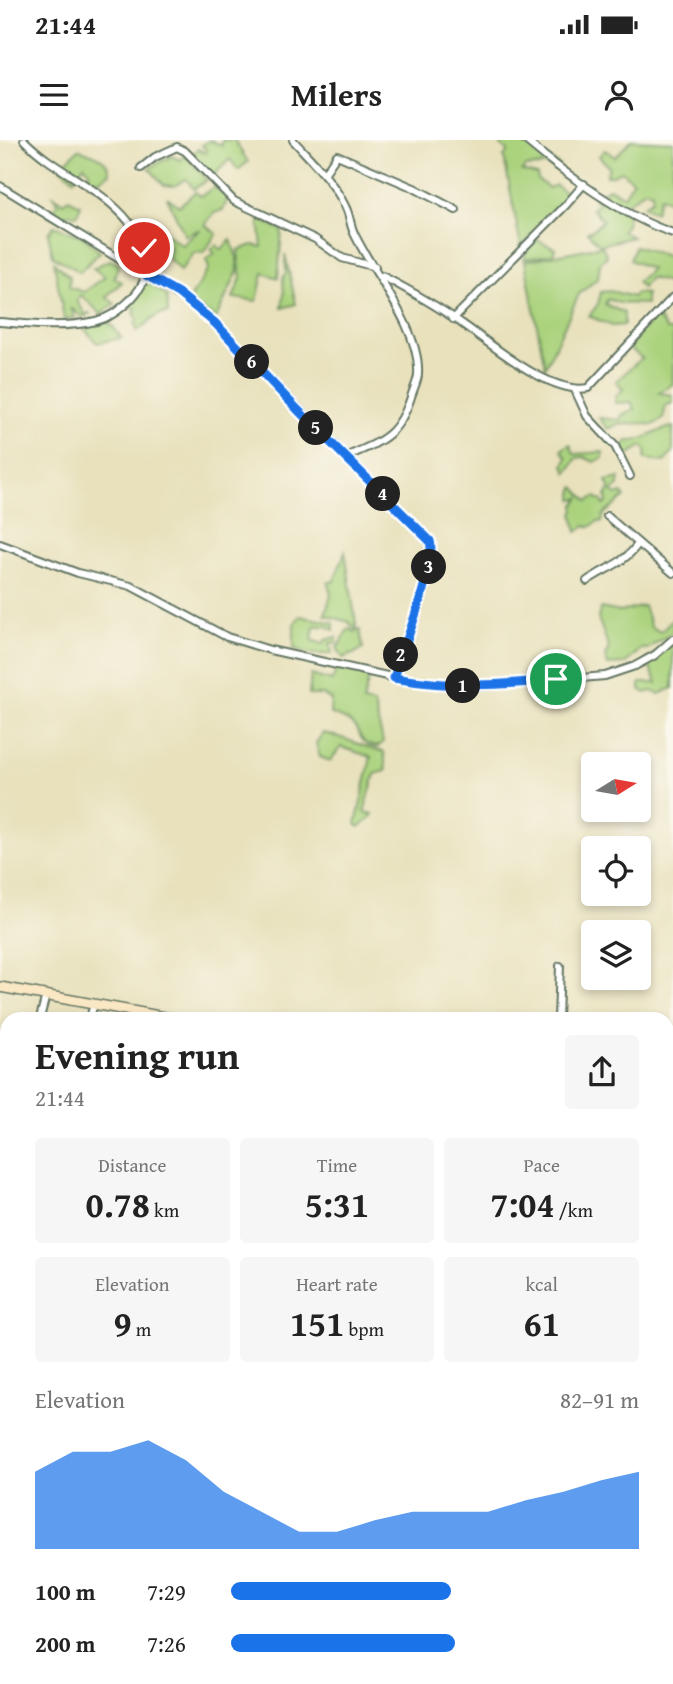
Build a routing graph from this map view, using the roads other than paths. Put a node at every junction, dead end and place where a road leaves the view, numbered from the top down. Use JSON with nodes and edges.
{"nodes":[{"id":1,"x":24,"y":140,"type":"edge"},
{"id":2,"x":293,"y":140,"type":"edge"},
{"id":3,"x":525,"y":140,"type":"edge"},
{"id":4,"x":141,"y":168,"type":"dead end"},
{"id":5,"x":324,"y":174,"type":"junction"},
{"id":6,"x":584,"y":184,"type":"junction"},
{"id":7,"x":0,"y":186,"type":"edge"},
{"id":8,"x":456,"y":210,"type":"dead end"},
{"id":9,"x":673,"y":233,"type":"edge"},
{"id":10,"x":375,"y":267,"type":"junction"},
{"id":11,"x":146,"y":275,"type":"junction"},
{"id":12,"x":380,"y":275,"type":"junction"},
{"id":13,"x":673,"y":297,"type":"edge"},
{"id":14,"x":453,"y":318,"type":"junction"},
{"id":15,"x":0,"y":322,"type":"edge"},
{"id":16,"x":575,"y":390,"type":"junction"},
{"id":17,"x":345,"y":457,"type":"junction"},
{"id":18,"x":630,"y":477,"type":"dead end"},
{"id":19,"x":607,"y":516,"type":"dead end"},
{"id":20,"x":0,"y":544,"type":"edge"},
{"id":21,"x":638,"y":544,"type":"junction"},
{"id":22,"x":673,"y":573,"type":"edge"},
{"id":23,"x":587,"y":581,"type":"dead end"},
{"id":24,"x":673,"y":639,"type":"edge"},
{"id":25,"x":394,"y":678,"type":"junction"},
{"id":26,"x":560,"y":966,"type":"dead end"},
{"id":27,"x":1,"y":991,"type":"edge"},
{"id":28,"x":46,"y":996,"type":"junction"},
{"id":29,"x":94,"y":1004,"type":"junction"},
{"id":30,"x":42,"y":1012,"type":"edge"},
{"id":31,"x":92,"y":1012,"type":"edge"},
{"id":32,"x":124,"y":1012,"type":"edge"},
{"id":33,"x":558,"y":1012,"type":"edge"}],
"edges":[{"from":1,"to":11,"type":"street"},
{"from":2,"to":5,"type":"street"},
{"from":3,"to":6,"type":"street"},
{"from":4,"to":10,"type":"street"},
{"from":5,"to":8,"type":"street"},
{"from":5,"to":10,"type":"street"},
{"from":6,"to":9,"type":"street"},
{"from":6,"to":14,"type":"street"},
{"from":7,"to":11,"type":"street"},
{"from":10,"to":12,"type":"street"},
{"from":11,"to":15,"type":"street"},
{"from":11,"to":17,"type":"street"},
{"from":12,"to":14,"type":"street"},
{"from":12,"to":17,"type":"street"},
{"from":13,"to":16,"type":"street"},
{"from":14,"to":16,"type":"street"},
{"from":16,"to":18,"type":"street"},
{"from":17,"to":25,"type":"street"},
{"from":19,"to":21,"type":"street"},
{"from":20,"to":25,"type":"street"},
{"from":21,"to":22,"type":"street"},
{"from":21,"to":23,"type":"street"},
{"from":24,"to":25,"type":"street"},
{"from":26,"to":33,"type":"street"},
{"from":27,"to":28,"type":"main road"},
{"from":28,"to":29,"type":"main road"},
{"from":28,"to":30,"type":"street"},
{"from":29,"to":31,"type":"street"},
{"from":29,"to":32,"type":"main road"}]}
